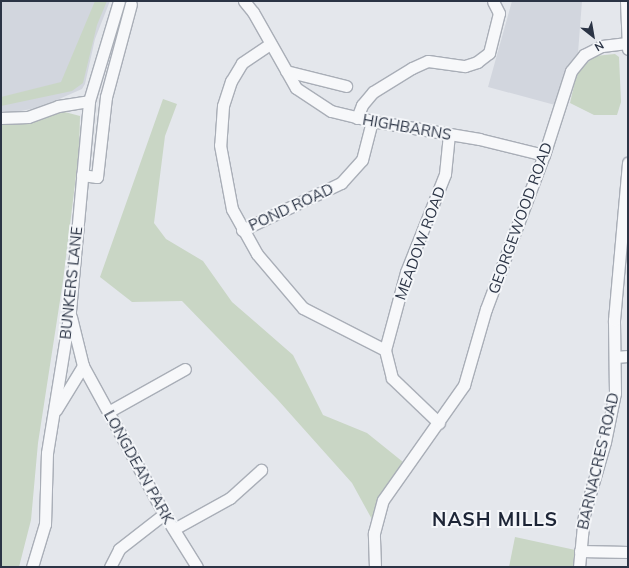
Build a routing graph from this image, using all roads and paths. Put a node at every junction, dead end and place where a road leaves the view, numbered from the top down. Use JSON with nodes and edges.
{"nodes":[{"id":1,"x":119,"y":1,"type":"edge"},
{"id":2,"x":244,"y":1,"type":"edge"},
{"id":3,"x":493,"y":1,"type":"edge"},
{"id":4,"x":131,"y":4,"type":"dead end"},
{"id":5,"x":627,"y":8,"type":"edge"},
{"id":6,"x":628,"y":43,"type":"edge"},
{"id":7,"x":270,"y":44,"type":"junction"},
{"id":8,"x":628,"y":49,"type":"edge"},
{"id":9,"x":286,"y":72,"type":"junction"},
{"id":10,"x":346,"y":86,"type":"dead end"},
{"id":11,"x":89,"y":101,"type":"junction"},
{"id":12,"x":1,"y":118,"type":"edge"},
{"id":13,"x":356,"y":118,"type":"junction"},
{"id":14,"x":372,"y":121,"type":"junction"},
{"id":15,"x":449,"y":134,"type":"junction"},
{"id":16,"x":544,"y":155,"type":"junction"},
{"id":17,"x":628,"y":163,"type":"edge"},
{"id":18,"x":82,"y":175,"type":"junction"},
{"id":19,"x":242,"y":230,"type":"junction"},
{"id":20,"x":70,"y":311,"type":"junction"},
{"id":21,"x":385,"y":350,"type":"junction"},
{"id":22,"x":628,"y":356,"type":"edge"},
{"id":23,"x":615,"y":357,"type":"junction"},
{"id":24,"x":83,"y":366,"type":"junction"},
{"id":25,"x":185,"y":369,"type":"dead end"},
{"id":26,"x":108,"y":412,"type":"junction"},
{"id":27,"x":53,"y":416,"type":"junction"},
{"id":28,"x":439,"y":423,"type":"junction"},
{"id":29,"x":262,"y":470,"type":"dead end"},
{"id":30,"x":164,"y":514,"type":"junction"},
{"id":31,"x":174,"y":530,"type":"junction"},
{"id":32,"x":580,"y":551,"type":"junction"},
{"id":33,"x":628,"y":552,"type":"edge"},
{"id":34,"x":32,"y":567,"type":"edge"},
{"id":35,"x":110,"y":567,"type":"edge"},
{"id":36,"x":197,"y":567,"type":"edge"},
{"id":37,"x":375,"y":567,"type":"edge"},
{"id":38,"x":579,"y":567,"type":"edge"}],
"edges":[{"from":1,"to":11,"type":"street","name":"BUNKERS LANE"},
{"from":2,"to":7,"type":"street","name":"HIGHBARNS"},
{"from":3,"to":13,"type":"street"},
{"from":4,"to":18,"type":"street"},
{"from":5,"to":6,"type":"street"},
{"from":6,"to":8,"type":"street"},
{"from":6,"to":16,"type":"street","name":"GEORGEWOOD ROAD"},
{"from":7,"to":9,"type":"street","name":"HIGHBARNS"},
{"from":7,"to":19,"type":"street"},
{"from":9,"to":10,"type":"street"},
{"from":9,"to":13,"type":"street","name":"HIGHBARNS"},
{"from":11,"to":12,"type":"street"},
{"from":11,"to":18,"type":"street","name":"BUNKERS LANE"},
{"from":13,"to":14,"type":"street","name":"HIGHBARNS"},
{"from":14,"to":15,"type":"street","name":"HIGHBARNS"},
{"from":14,"to":19,"type":"street","name":"POND ROAD"},
{"from":15,"to":16,"type":"street","name":"HIGHBARNS"},
{"from":15,"to":21,"type":"street","name":"MEADOW ROAD"},
{"from":16,"to":28,"type":"street","name":"GEORGEWOOD ROAD"},
{"from":17,"to":23,"type":"street","name":"BARNACRES ROAD"},
{"from":18,"to":20,"type":"street","name":"BUNKERS LANE"},
{"from":19,"to":21,"type":"street"},
{"from":20,"to":24,"type":"street","name":"LONGDEAN PARK"},
{"from":20,"to":27,"type":"street","name":"BUNKERS LANE"},
{"from":21,"to":28,"type":"street"},
{"from":22,"to":23,"type":"street"},
{"from":23,"to":32,"type":"street","name":"BARNACRES ROAD"},
{"from":24,"to":26,"type":"street","name":"LONGDEAN PARK"},
{"from":24,"to":27,"type":"street"},
{"from":25,"to":26,"type":"street"},
{"from":26,"to":30,"type":"street","name":"LONGDEAN PARK"},
{"from":27,"to":34,"type":"street","name":"BUNKERS LANE"},
{"from":28,"to":37,"type":"street","name":"GEORGEWOOD ROAD"},
{"from":29,"to":31,"type":"street"},
{"from":30,"to":31,"type":"street","name":"LONGDEAN PARK"},
{"from":30,"to":35,"type":"street"},
{"from":31,"to":36,"type":"street","name":"LONGDEAN PARK"},
{"from":32,"to":33,"type":"street"},
{"from":32,"to":38,"type":"street","name":"BARNACRES ROAD"}]}
